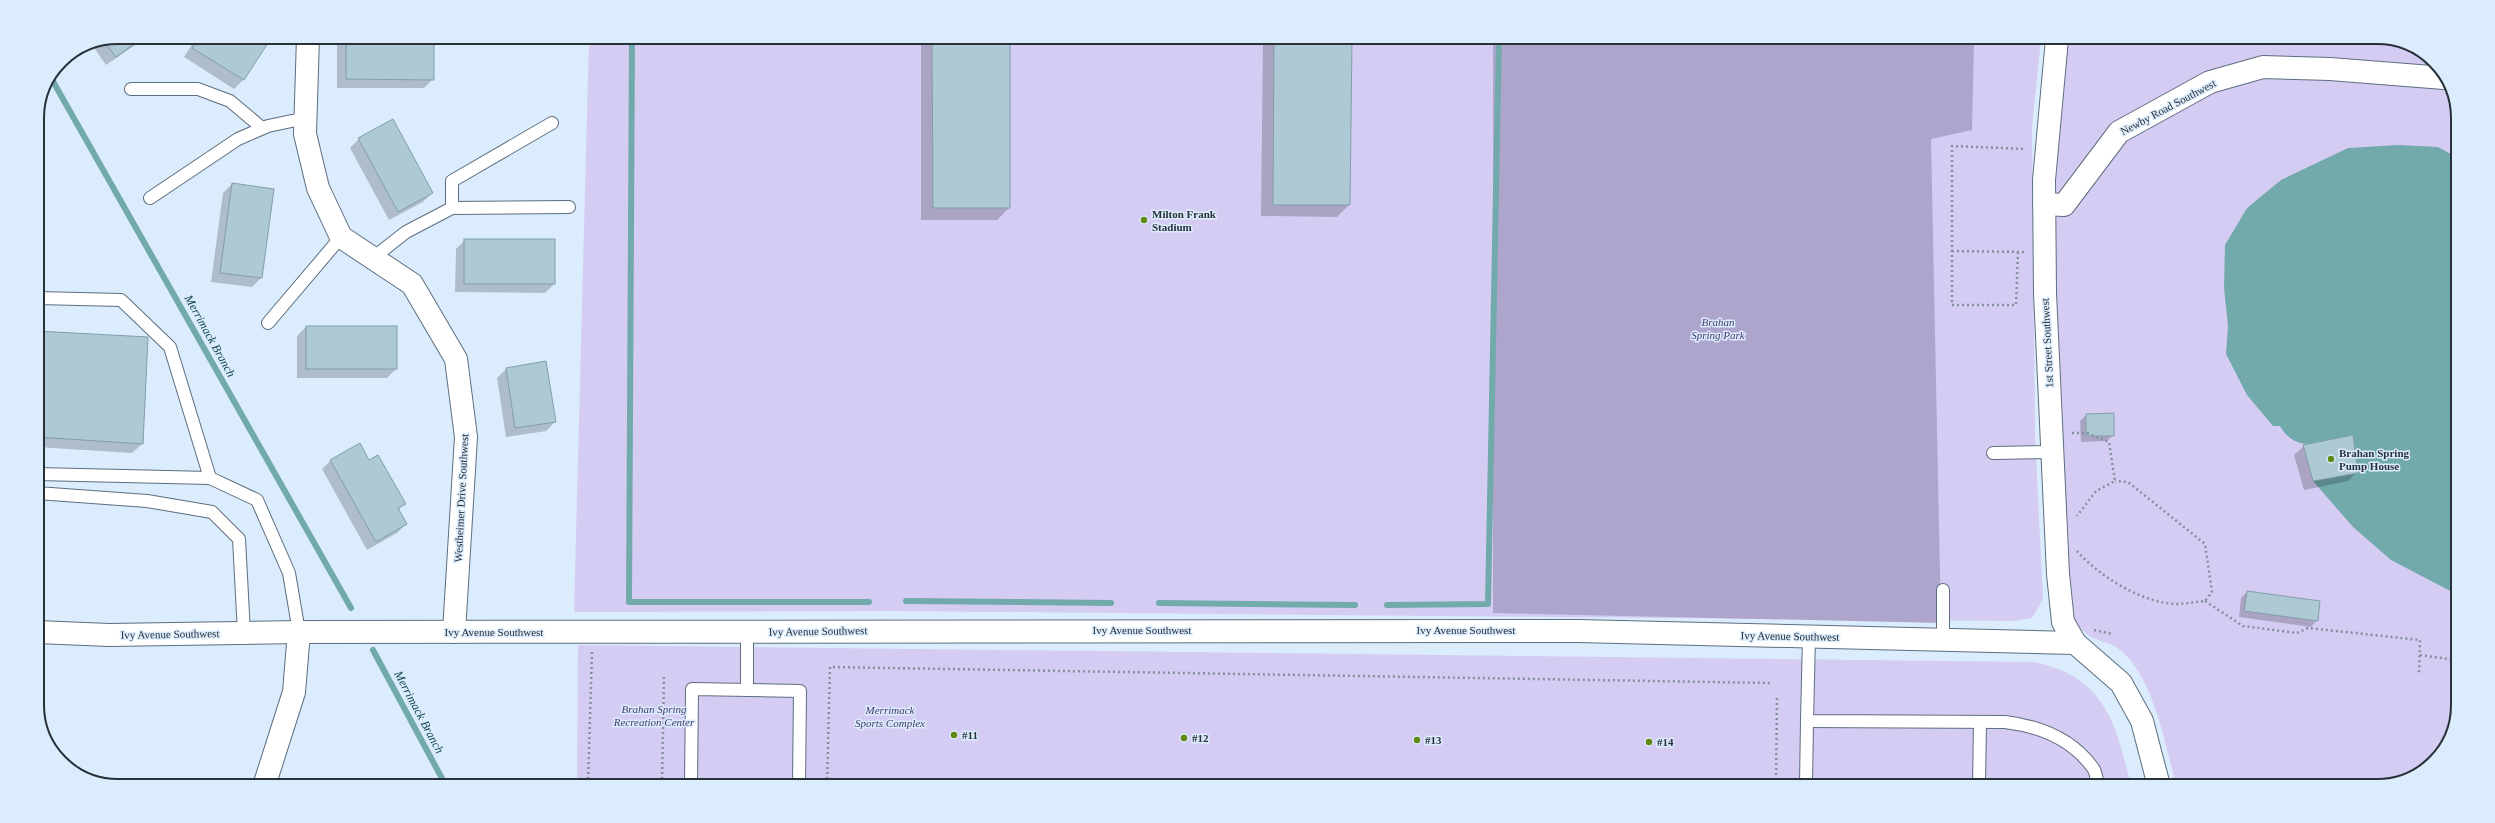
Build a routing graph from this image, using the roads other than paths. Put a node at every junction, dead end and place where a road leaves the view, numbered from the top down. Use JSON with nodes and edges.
{"nodes":[{"id":1,"x":308,"y":44,"type":"edge"},
{"id":2,"x":2057,"y":44,"type":"edge"},
{"id":3,"x":2439,"y":78,"type":"edge"},
{"id":4,"x":131,"y":89,"type":"dead end"},
{"id":5,"x":306,"y":118,"type":"junction"},
{"id":6,"x":552,"y":123,"type":"dead end"},
{"id":7,"x":262,"y":128,"type":"junction"},
{"id":8,"x":150,"y":198,"type":"dead end"},
{"id":9,"x":2044,"y":204,"type":"junction"},
{"id":10,"x":569,"y":206,"type":"dead end"},
{"id":11,"x":452,"y":208,"type":"junction"},
{"id":12,"x":341,"y":237,"type":"junction"},
{"id":13,"x":373,"y":258,"type":"junction"},
{"id":14,"x":44,"y":298,"type":"edge"},
{"id":15,"x":268,"y":323,"type":"dead end"},
{"id":16,"x":2052,"y":442,"type":"junction"},
{"id":17,"x":1993,"y":453,"type":"dead end"},
{"id":18,"x":44,"y":474,"type":"edge"},
{"id":19,"x":210,"y":478,"type":"junction"},
{"id":20,"x":44,"y":494,"type":"edge"},
{"id":21,"x":1943,"y":590,"type":"dead end"},
{"id":22,"x":44,"y":632,"type":"edge"},
{"id":23,"x":299,"y":632,"type":"junction"},
{"id":24,"x":454,"y":632,"type":"junction"},
{"id":25,"x":747,"y":632,"type":"junction"},
{"id":26,"x":244,"y":633,"type":"junction"},
{"id":27,"x":1808,"y":636,"type":"junction"},
{"id":28,"x":1943,"y":640,"type":"junction"},
{"id":29,"x":2075,"y":643,"type":"junction"},
{"id":30,"x":747,"y":690,"type":"junction"},
{"id":31,"x":1807,"y":721,"type":"junction"},
{"id":32,"x":1980,"y":722,"type":"junction"},
{"id":33,"x":266,"y":779,"type":"edge"},
{"id":34,"x":691,"y":779,"type":"edge"},
{"id":35,"x":799,"y":779,"type":"edge"},
{"id":36,"x":1806,"y":779,"type":"edge"},
{"id":37,"x":1979,"y":779,"type":"edge"},
{"id":38,"x":2096,"y":779,"type":"edge"},
{"id":39,"x":2157,"y":779,"type":"edge"}],
"edges":[{"from":1,"to":5,"type":"street"},
{"from":2,"to":9,"type":"street","name":"1st Street Southwest"},
{"from":3,"to":9,"type":"street","name":"Newby Road Southwest"},
{"from":4,"to":7,"type":"lane"},
{"from":5,"to":7,"type":"lane"},
{"from":5,"to":12,"type":"street"},
{"from":6,"to":11,"type":"lane"},
{"from":7,"to":8,"type":"lane"},
{"from":9,"to":16,"type":"street","name":"1st Street Southwest"},
{"from":10,"to":11,"type":"lane"},
{"from":11,"to":13,"type":"lane"},
{"from":12,"to":13,"type":"street","name":"Westheimer Drive Southwest"},
{"from":12,"to":15,"type":"lane"},
{"from":13,"to":24,"type":"street","name":"Westheimer Drive Southwest"},
{"from":14,"to":19,"type":"lane"},
{"from":16,"to":17,"type":"lane"},
{"from":16,"to":29,"type":"street","name":"1st Street Southwest"},
{"from":18,"to":19,"type":"lane"},
{"from":19,"to":23,"type":"lane"},
{"from":20,"to":26,"type":"lane"},
{"from":21,"to":28,"type":"lane"},
{"from":22,"to":26,"type":"street","name":"Ivy Avenue Southwest"},
{"from":23,"to":24,"type":"street","name":"Ivy Avenue Southwest"},
{"from":23,"to":26,"type":"street","name":"Ivy Avenue Southwest"},
{"from":23,"to":33,"type":"street"},
{"from":24,"to":25,"type":"street","name":"Ivy Avenue Southwest"},
{"from":25,"to":27,"type":"street","name":"Ivy Avenue Southwest"},
{"from":25,"to":30,"type":"lane"},
{"from":27,"to":28,"type":"street","name":"Ivy Avenue Southwest"},
{"from":27,"to":31,"type":"lane"},
{"from":28,"to":29,"type":"street","name":"Ivy Avenue Southwest"},
{"from":29,"to":39,"type":"street"},
{"from":30,"to":34,"type":"lane"},
{"from":30,"to":35,"type":"lane"},
{"from":31,"to":32,"type":"lane"},
{"from":31,"to":36,"type":"lane"},
{"from":32,"to":37,"type":"lane"},
{"from":32,"to":38,"type":"lane"}]}
